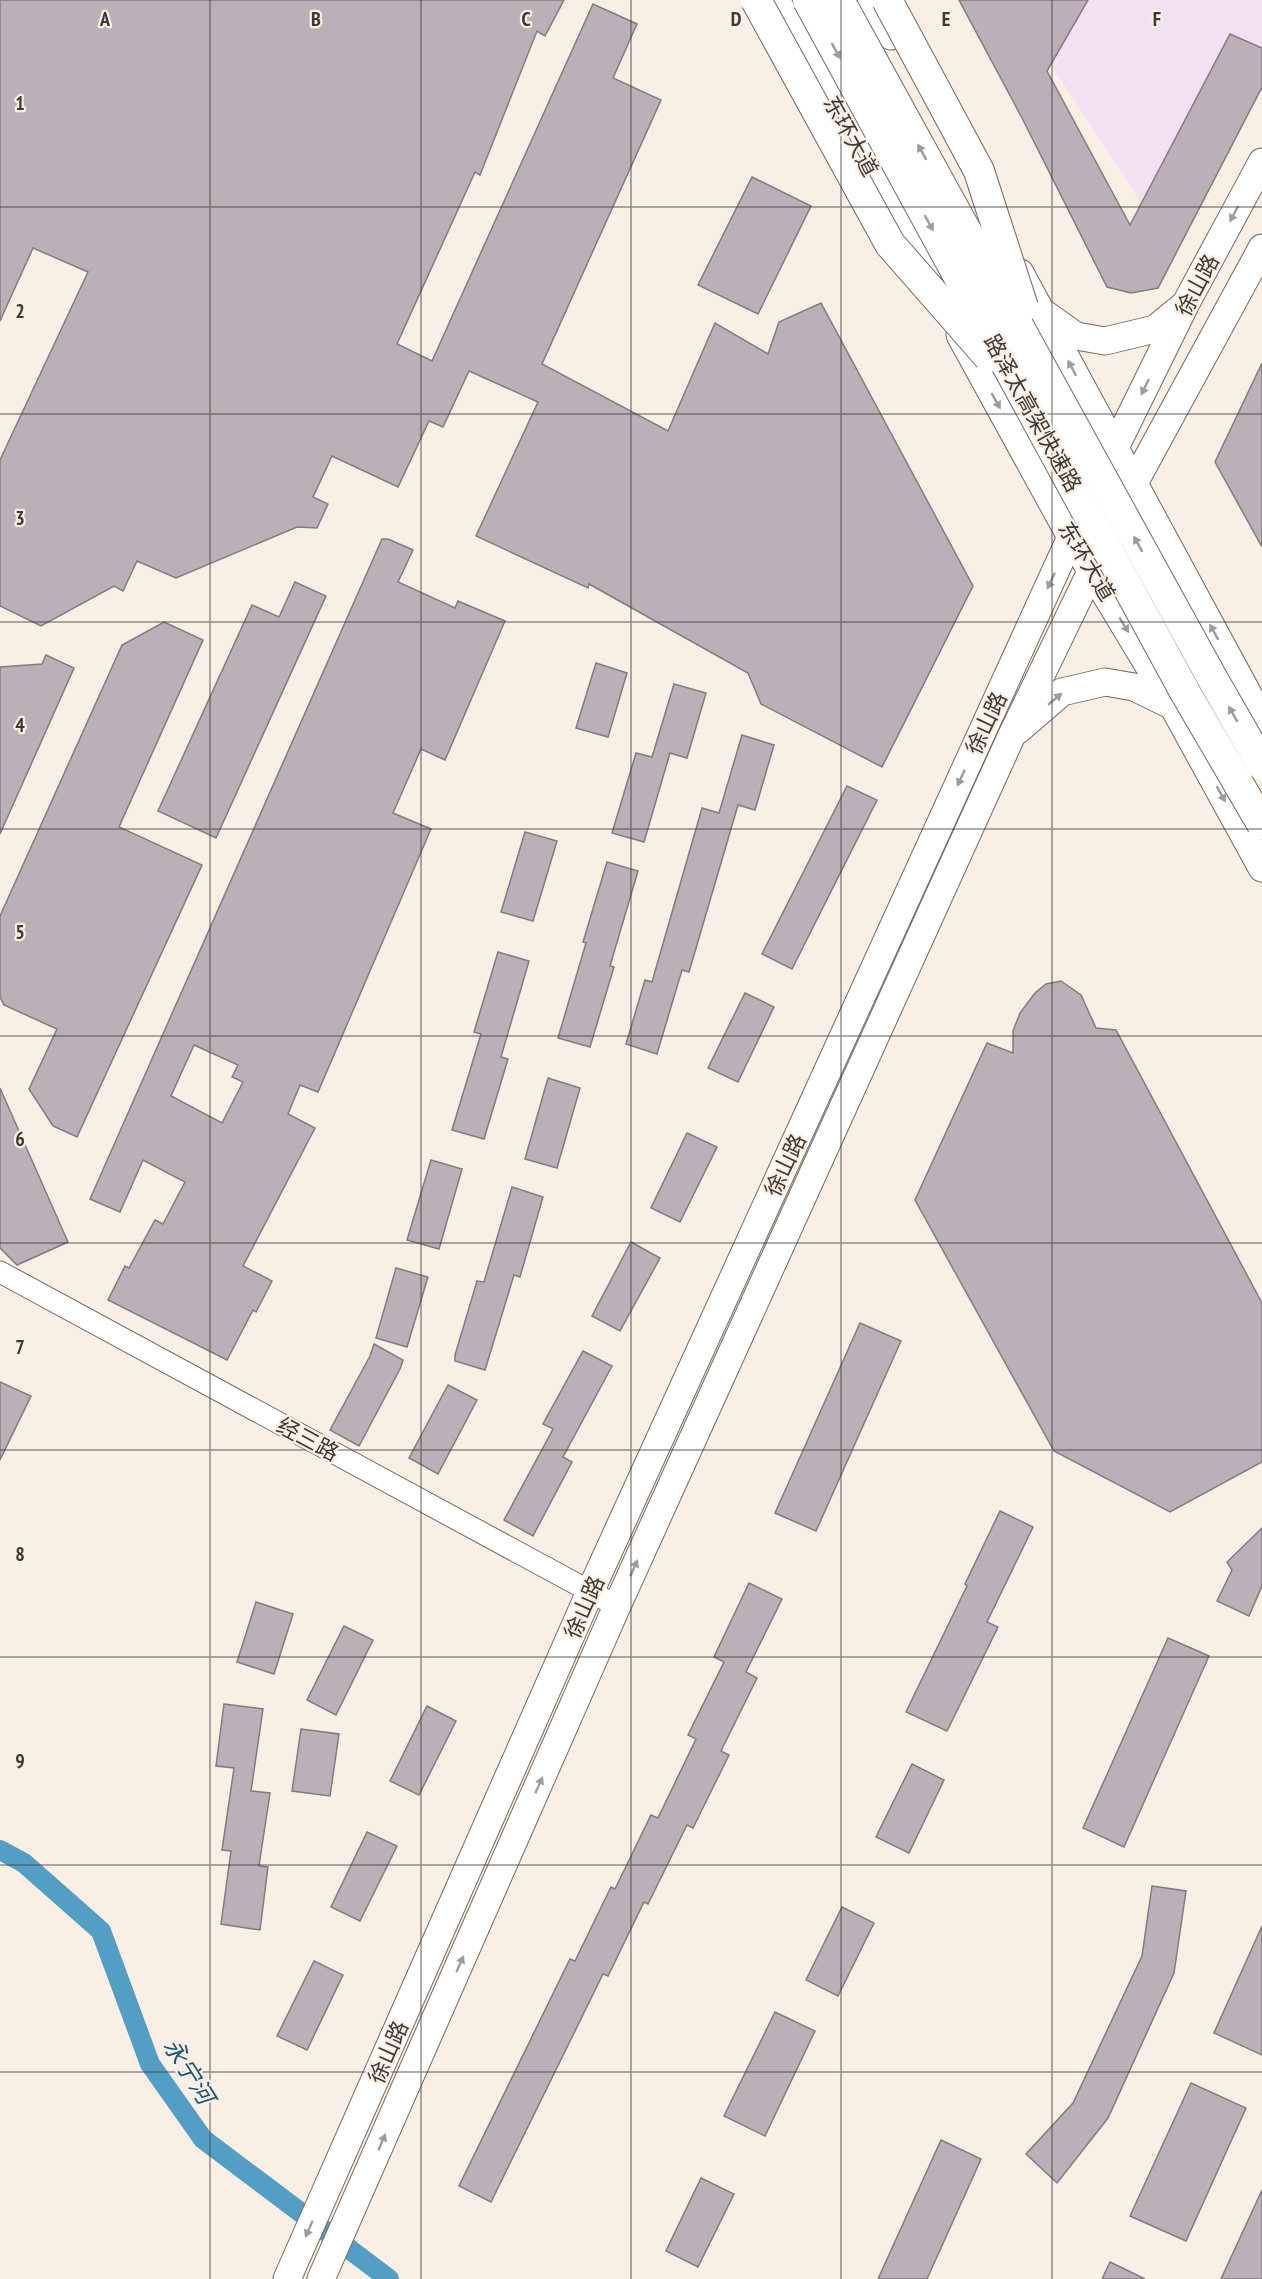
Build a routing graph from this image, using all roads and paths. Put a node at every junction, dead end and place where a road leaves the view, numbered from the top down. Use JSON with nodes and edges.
{"nodes":[{"id":1,"x":756,"y":0,"type":"edge"},
{"id":2,"x":776,"y":0,"type":"edge"},
{"id":3,"x":808,"y":0,"type":"edge"},
{"id":4,"x":838,"y":0,"type":"edge"},
{"id":5,"x":871,"y":0,"type":"edge"},
{"id":6,"x":887,"y":0,"type":"edge"},
{"id":7,"x":1262,"y":162,"type":"edge"},
{"id":8,"x":1262,"y":248,"type":"edge"},
{"id":9,"x":1185,"y":305,"type":"junction"},
{"id":10,"x":1041,"y":310,"type":"junction"},
{"id":11,"x":1044,"y":372,"type":"junction"},
{"id":12,"x":1025,"y":398,"type":"junction"},
{"id":13,"x":1115,"y":449,"type":"junction"},
{"id":14,"x":1133,"y":485,"type":"junction"},
{"id":15,"x":1071,"y":537,"type":"junction"},
{"id":16,"x":1091,"y":569,"type":"junction"},
{"id":17,"x":1173,"y":706,"type":"junction"},
{"id":18,"x":1262,"y":720,"type":"edge"},
{"id":19,"x":1011,"y":737,"type":"junction"},
{"id":20,"x":1262,"y":765,"type":"edge"},
{"id":21,"x":1262,"y":824,"type":"edge"},
{"id":22,"x":1262,"y":868,"type":"edge"},
{"id":23,"x":0,"y":1272,"type":"edge"},
{"id":24,"x":590,"y":1592,"type":"junction"},
{"id":25,"x":617,"y":1606,"type":"junction"},
{"id":26,"x":287,"y":2279,"type":"edge"},
{"id":27,"x":321,"y":2279,"type":"edge"}],
"edges":[{"from":1,"to":12,"type":"highway","bridge":true},
{"from":2,"to":15,"type":"main road","name":"东环大道","one_way":true},
{"from":3,"to":12,"type":"highway","name":"路泽太高架快速路","one_way":true,"bridge":true},
{"from":11,"to":4,"type":"highway","name":"路泽太高架快速路","one_way":true,"bridge":true},
{"from":5,"to":10,"type":"main road"},
{"from":6,"to":11,"type":"highway","bridge":true},
{"from":7,"to":9,"type":"main road","name":"徐山路","one_way":true},
{"from":8,"to":14,"type":"main road","name":"徐山路"},
{"from":9,"to":10,"type":"main road"},
{"from":9,"to":13,"type":"main road","name":"徐山路","one_way":true},
{"from":13,"to":10,"type":"main road","one_way":true},
{"from":20,"to":11,"type":"highway","name":"路泽太高架快速路","one_way":true,"bridge":true},
{"from":12,"to":21,"type":"highway","name":"路泽太高架快速路","bridge":true},
{"from":13,"to":14,"type":"main road"},
{"from":13,"to":15,"type":"main road","name":"徐山路"},
{"from":14,"to":16,"type":"main road","name":"徐山路"},
{"from":18,"to":14,"type":"main road","one_way":true},
{"from":15,"to":16,"type":"main road","name":"东环大道"},
{"from":15,"to":24,"type":"main road","name":"徐山路","one_way":true},
{"from":16,"to":17,"type":"main road","name":"东环大道","one_way":true},
{"from":16,"to":19,"type":"main road","name":"徐山路"},
{"from":19,"to":17,"type":"main road","one_way":true},
{"from":17,"to":22,"type":"main road","name":"东环大道","one_way":true},
{"from":25,"to":19,"type":"main road","name":"徐山路","one_way":true},
{"from":23,"to":24,"type":"street","name":"经三路"},
{"from":24,"to":25,"type":"street","name":"经三路"},
{"from":24,"to":26,"type":"main road","name":"徐山路","one_way":true},
{"from":27,"to":25,"type":"main road","name":"徐山路","one_way":true}]}
